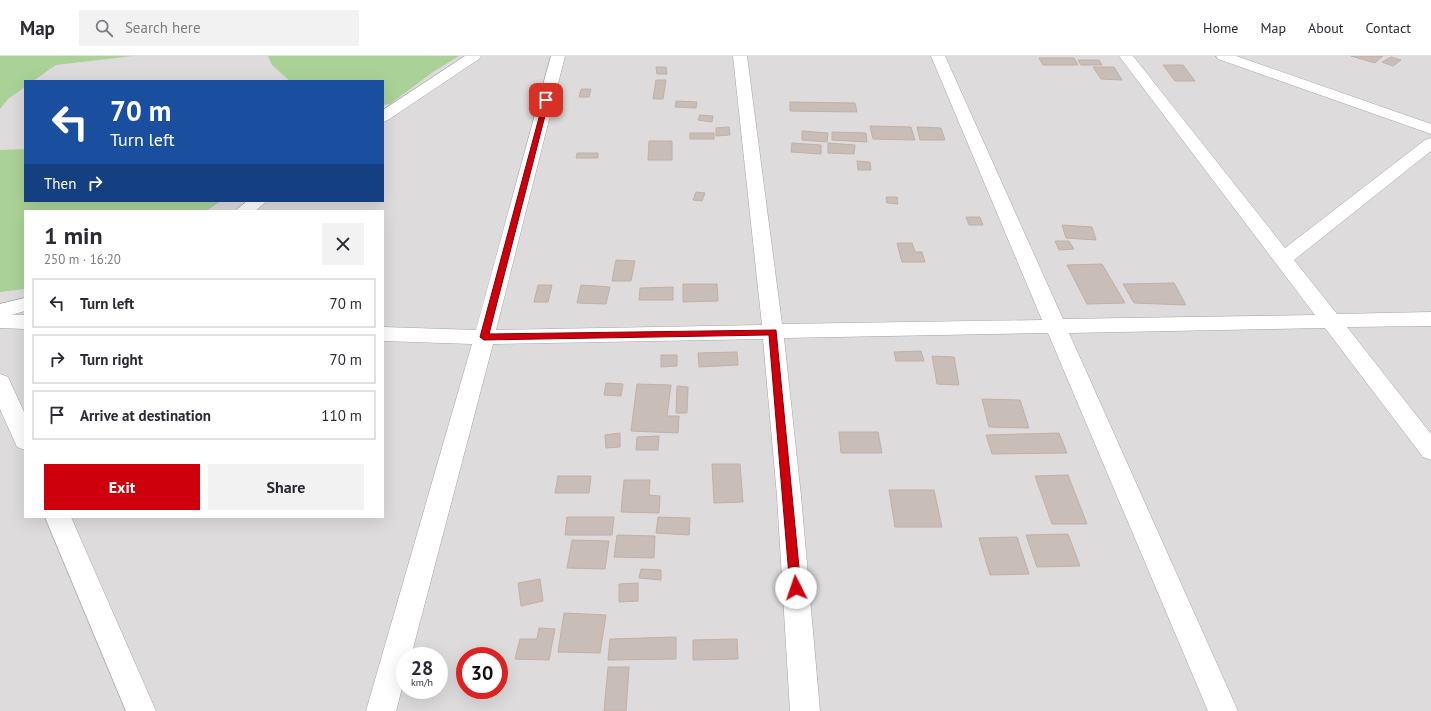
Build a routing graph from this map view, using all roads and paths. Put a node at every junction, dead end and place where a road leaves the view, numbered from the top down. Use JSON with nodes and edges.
{"nodes":[{"id":1,"x":474,"y":56,"type":"edge"},
{"id":2,"x":558,"y":56,"type":"edge"},
{"id":3,"x":740,"y":56,"type":"edge"},
{"id":4,"x":938,"y":56,"type":"edge"},
{"id":5,"x":1126,"y":56,"type":"edge"},
{"id":6,"x":1222,"y":56,"type":"edge"},
{"id":7,"x":384,"y":116,"type":"edge"},
{"id":8,"x":1431,"y":129,"type":"edge"},
{"id":9,"x":1431,"y":143,"type":"edge"},
{"id":10,"x":257,"y":202,"type":"edge"},
{"id":11,"x":245,"y":210,"type":"edge"},
{"id":12,"x":1283,"y":259,"type":"junction"},
{"id":13,"x":24,"y":304,"type":"edge"},
{"id":14,"x":0,"y":311,"type":"edge"},
{"id":15,"x":1431,"y":320,"type":"edge"},
{"id":16,"x":0,"y":321,"type":"edge"},
{"id":17,"x":1331,"y":321,"type":"junction"},
{"id":18,"x":24,"y":322,"type":"edge"},
{"id":19,"x":1055,"y":326,"type":"junction"},
{"id":20,"x":773,"y":332,"type":"junction"},
{"id":21,"x":384,"y":334,"type":"edge"},
{"id":22,"x":484,"y":337,"type":"junction"},
{"id":23,"x":0,"y":382,"type":"edge"},
{"id":24,"x":24,"y":439,"type":"edge"},
{"id":25,"x":1431,"y":451,"type":"edge"},
{"id":26,"x":58,"y":518,"type":"edge"},
{"id":27,"x":141,"y":711,"type":"edge"},
{"id":28,"x":381,"y":711,"type":"edge"},
{"id":29,"x":805,"y":711,"type":"edge"},
{"id":30,"x":1222,"y":711,"type":"edge"}],
"edges":[{"from":1,"to":7,"type":"street"},
{"from":2,"to":22,"type":"street"},
{"from":3,"to":20,"type":"street"},
{"from":4,"to":19,"type":"street"},
{"from":5,"to":12,"type":"street"},
{"from":6,"to":8,"type":"street"},
{"from":9,"to":12,"type":"street"},
{"from":10,"to":11,"type":"street"},
{"from":12,"to":17,"type":"street"},
{"from":13,"to":14,"type":"street"},
{"from":15,"to":17,"type":"street"},
{"from":16,"to":18,"type":"street"},
{"from":17,"to":19,"type":"street"},
{"from":17,"to":25,"type":"street"},
{"from":19,"to":20,"type":"street"},
{"from":19,"to":30,"type":"street"},
{"from":20,"to":22,"type":"street"},
{"from":20,"to":29,"type":"street"},
{"from":21,"to":22,"type":"street"},
{"from":22,"to":28,"type":"street"},
{"from":23,"to":24,"type":"street"},
{"from":26,"to":27,"type":"street"}]}
